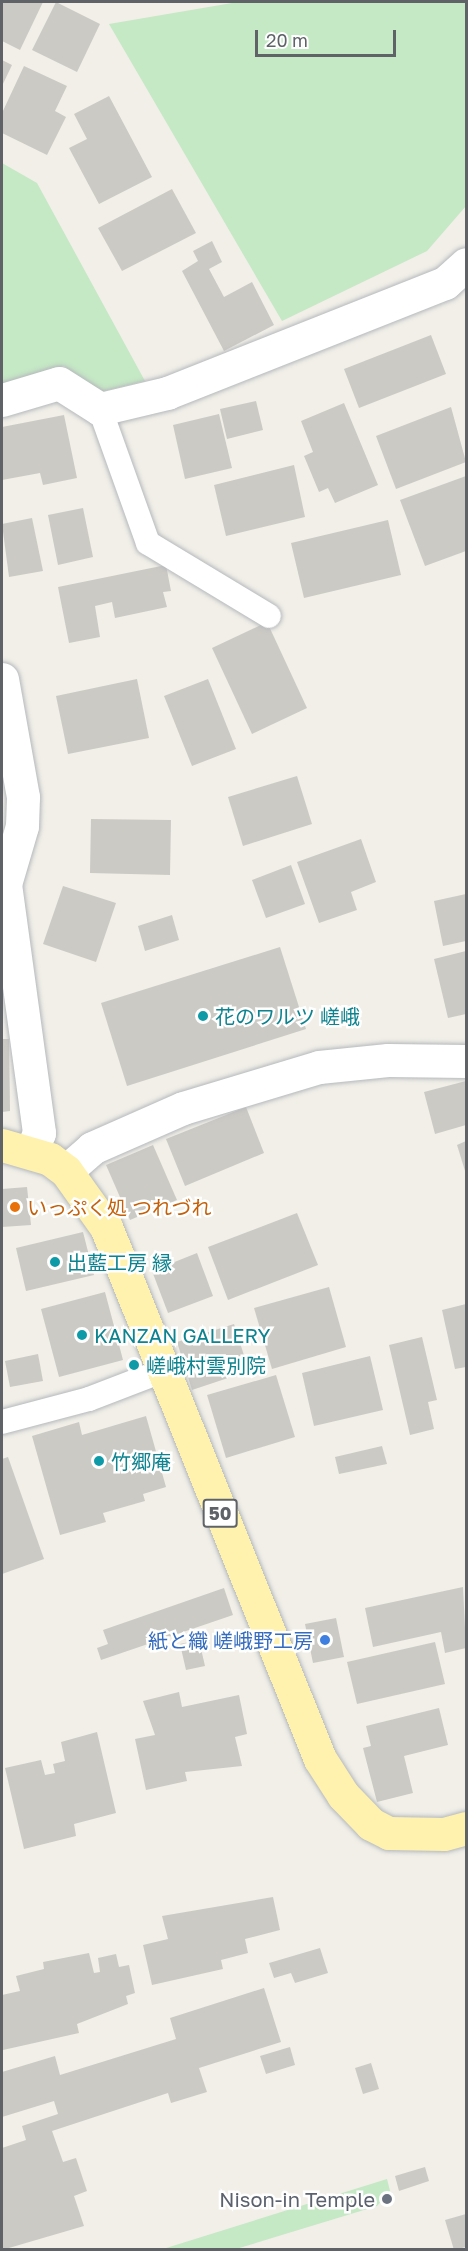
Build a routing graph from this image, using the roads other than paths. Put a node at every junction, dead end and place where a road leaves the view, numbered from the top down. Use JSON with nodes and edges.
{"nodes":[{"id":1,"x":466,"y":264,"type":"edge"},
{"id":2,"x":2,"y":400,"type":"edge"},
{"id":3,"x":100,"y":409,"type":"junction"},
{"id":4,"x":269,"y":616,"type":"dead end"},
{"id":5,"x":2,"y":679,"type":"edge"},
{"id":6,"x":466,"y":1061,"type":"edge"},
{"id":7,"x":16,"y":1148,"type":"edge"},
{"id":8,"x":66,"y":1171,"type":"junction"},
{"id":9,"x":162,"y":1371,"type":"junction"},
{"id":10,"x":2,"y":1422,"type":"edge"},
{"id":11,"x":466,"y":1828,"type":"edge"}],
"edges":[{"from":1,"to":3,"type":"street"},
{"from":2,"to":3,"type":"street"},
{"from":3,"to":4,"type":"lane"},
{"from":5,"to":7,"type":"street"},
{"from":6,"to":8,"type":"street"},
{"from":7,"to":8,"type":"main road","number":"50"},
{"from":8,"to":9,"type":"main road","number":"50"},
{"from":9,"to":10,"type":"lane"},
{"from":9,"to":11,"type":"main road","number":"50"}]}
